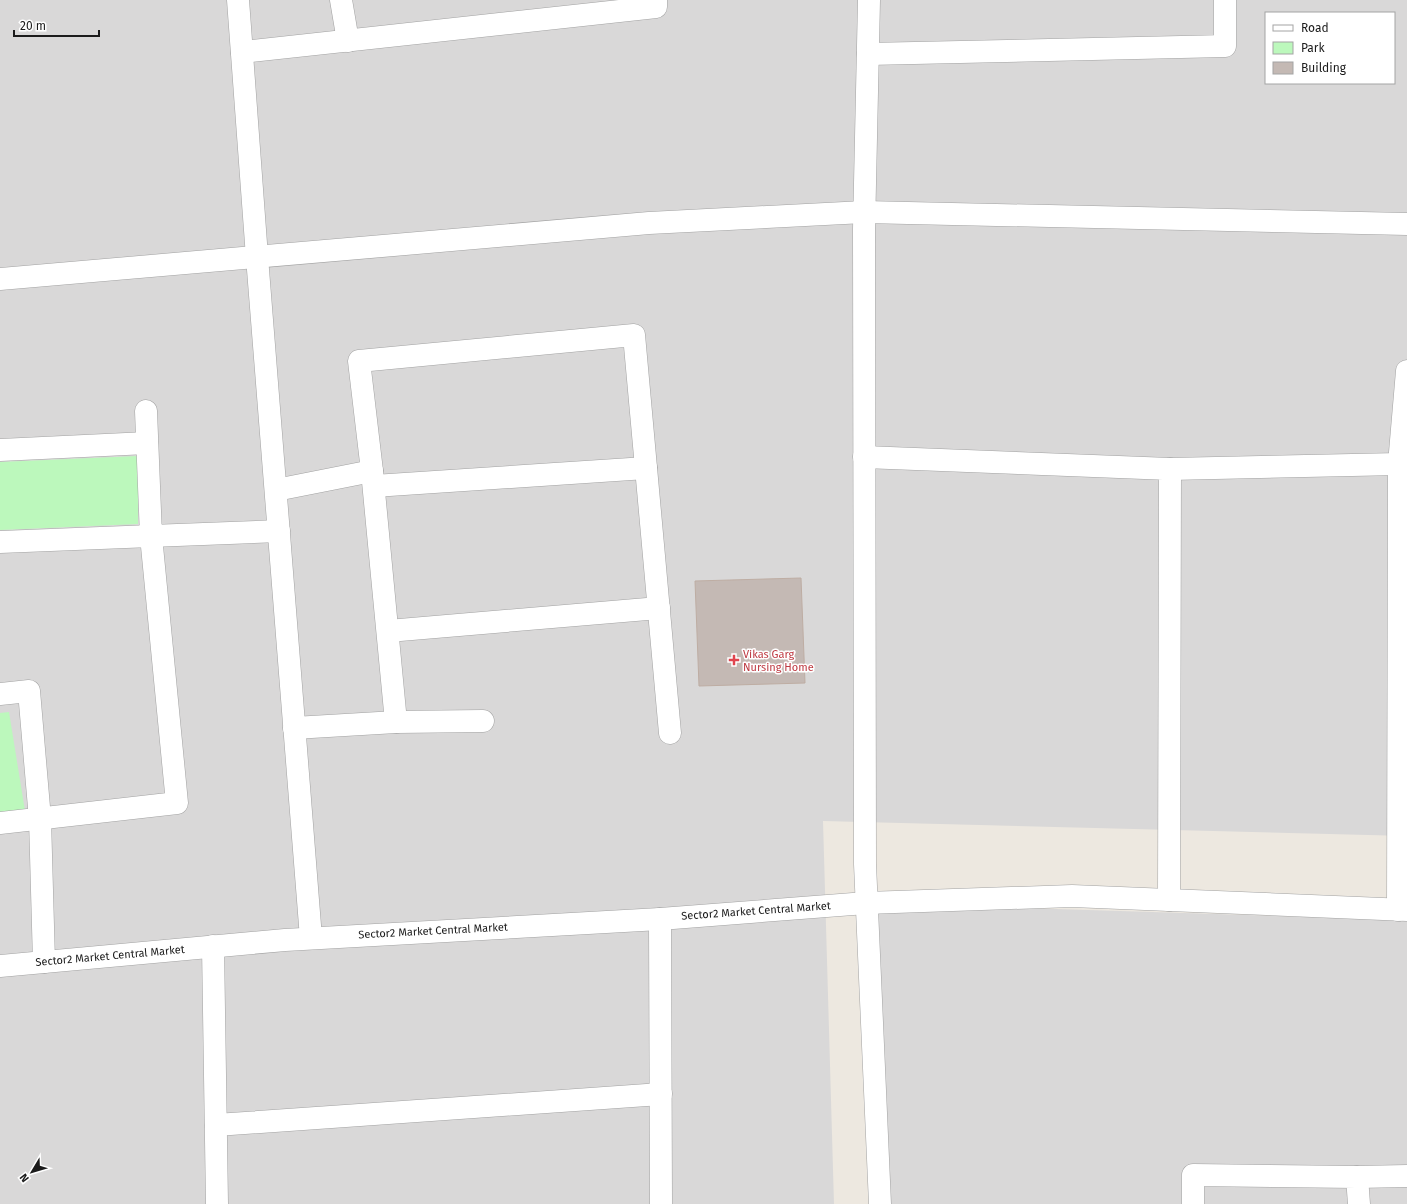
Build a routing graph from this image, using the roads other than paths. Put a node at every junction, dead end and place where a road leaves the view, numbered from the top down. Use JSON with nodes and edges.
{"nodes":[{"id":1,"x":238,"y":0,"type":"edge"},
{"id":2,"x":341,"y":0,"type":"edge"},
{"id":3,"x":656,"y":0,"type":"edge"},
{"id":4,"x":869,"y":0,"type":"edge"},
{"id":5,"x":1226,"y":0,"type":"edge"},
{"id":6,"x":348,"y":41,"type":"junction"},
{"id":7,"x":242,"y":52,"type":"junction"},
{"id":8,"x":868,"y":54,"type":"junction"},
{"id":9,"x":864,"y":212,"type":"junction"},
{"id":10,"x":1407,"y":224,"type":"edge"},
{"id":11,"x":256,"y":257,"type":"junction"},
{"id":12,"x":0,"y":279,"type":"edge"},
{"id":13,"x":1407,"y":371,"type":"edge"},
{"id":14,"x":146,"y":411,"type":"dead end"},
{"id":15,"x":147,"y":443,"type":"junction"},
{"id":16,"x":0,"y":450,"type":"edge"},
{"id":17,"x":864,"y":457,"type":"junction"},
{"id":18,"x":1403,"y":464,"type":"edge"},
{"id":19,"x":646,"y":468,"type":"junction"},
{"id":20,"x":1170,"y":470,"type":"junction"},
{"id":21,"x":373,"y":478,"type":"junction"},
{"id":22,"x":276,"y":490,"type":"junction"},
{"id":23,"x":279,"y":532,"type":"junction"},
{"id":24,"x":151,"y":536,"type":"junction"},
{"id":25,"x":0,"y":542,"type":"edge"},
{"id":26,"x":658,"y":608,"type":"junction"},
{"id":27,"x":388,"y":631,"type":"junction"},
{"id":28,"x":1403,"y":671,"type":"edge"},
{"id":29,"x":0,"y":694,"type":"edge"},
{"id":30,"x":483,"y":721,"type":"dead end"},
{"id":31,"x":396,"y":722,"type":"junction"},
{"id":32,"x":294,"y":728,"type":"junction"},
{"id":33,"x":670,"y":733,"type":"dead end"},
{"id":34,"x":40,"y":819,"type":"junction"},
{"id":35,"x":0,"y":823,"type":"edge"},
{"id":36,"x":1169,"y":900,"type":"junction"},
{"id":37,"x":866,"y":903,"type":"junction"},
{"id":38,"x":1403,"y":910,"type":"edge"},
{"id":39,"x":660,"y":919,"type":"junction"},
{"id":40,"x":311,"y":938,"type":"junction"},
{"id":41,"x":213,"y":946,"type":"junction"},
{"id":42,"x":44,"y":962,"type":"junction"},
{"id":43,"x":0,"y":966,"type":"edge"},
{"id":44,"x":661,"y":1094,"type":"junction"},
{"id":45,"x":216,"y":1125,"type":"junction"},
{"id":46,"x":1407,"y":1176,"type":"edge"},
{"id":47,"x":1357,"y":1177,"type":"junction"},
{"id":48,"x":217,"y":1204,"type":"edge"},
{"id":49,"x":661,"y":1204,"type":"edge"},
{"id":50,"x":880,"y":1204,"type":"edge"},
{"id":51,"x":1193,"y":1204,"type":"edge"},
{"id":52,"x":1359,"y":1204,"type":"edge"}],
"edges":[{"from":1,"to":7,"type":"street"},
{"from":2,"to":6,"type":"street"},
{"from":3,"to":6,"type":"street"},
{"from":4,"to":8,"type":"street"},
{"from":5,"to":8,"type":"street"},
{"from":6,"to":7,"type":"street"},
{"from":7,"to":11,"type":"street"},
{"from":8,"to":9,"type":"street"},
{"from":9,"to":10,"type":"street"},
{"from":9,"to":11,"type":"street"},
{"from":9,"to":17,"type":"street"},
{"from":11,"to":12,"type":"street"},
{"from":11,"to":22,"type":"street"},
{"from":13,"to":18,"type":"street"},
{"from":14,"to":15,"type":"street"},
{"from":15,"to":16,"type":"street"},
{"from":15,"to":24,"type":"street"},
{"from":17,"to":20,"type":"street"},
{"from":17,"to":37,"type":"street"},
{"from":18,"to":20,"type":"street"},
{"from":18,"to":28,"type":"street"},
{"from":19,"to":21,"type":"street"},
{"from":19,"to":21,"type":"street"},
{"from":19,"to":26,"type":"street"},
{"from":20,"to":36,"type":"street"},
{"from":21,"to":22,"type":"street"},
{"from":21,"to":27,"type":"street"},
{"from":22,"to":23,"type":"street"},
{"from":23,"to":24,"type":"street"},
{"from":23,"to":32,"type":"street"},
{"from":24,"to":25,"type":"street"},
{"from":24,"to":34,"type":"street"},
{"from":26,"to":27,"type":"street"},
{"from":26,"to":33,"type":"street"},
{"from":27,"to":31,"type":"street"},
{"from":28,"to":38,"type":"street"},
{"from":29,"to":34,"type":"street"},
{"from":30,"to":31,"type":"street"},
{"from":31,"to":32,"type":"street"},
{"from":32,"to":40,"type":"street"},
{"from":34,"to":35,"type":"street"},
{"from":34,"to":42,"type":"street"},
{"from":36,"to":37,"type":"street","name":"Sector2 Market Central Market"},
{"from":36,"to":38,"type":"street","name":"Sector2 Market Central Market"},
{"from":37,"to":39,"type":"street","name":"Sector2 Market Central Market"},
{"from":37,"to":50,"type":"street"},
{"from":39,"to":40,"type":"street","name":"Sector2 Market Central Market"},
{"from":39,"to":44,"type":"street"},
{"from":40,"to":41,"type":"street","name":"Sector2 Market Central Market"},
{"from":41,"to":42,"type":"street","name":"Sector2 Market Central Market"},
{"from":41,"to":45,"type":"street"},
{"from":42,"to":43,"type":"street","name":"Sector2 Market Central Market"},
{"from":44,"to":45,"type":"street"},
{"from":44,"to":49,"type":"street"},
{"from":45,"to":48,"type":"street"},
{"from":46,"to":47,"type":"street"},
{"from":47,"to":51,"type":"street"},
{"from":47,"to":52,"type":"street"}]}
